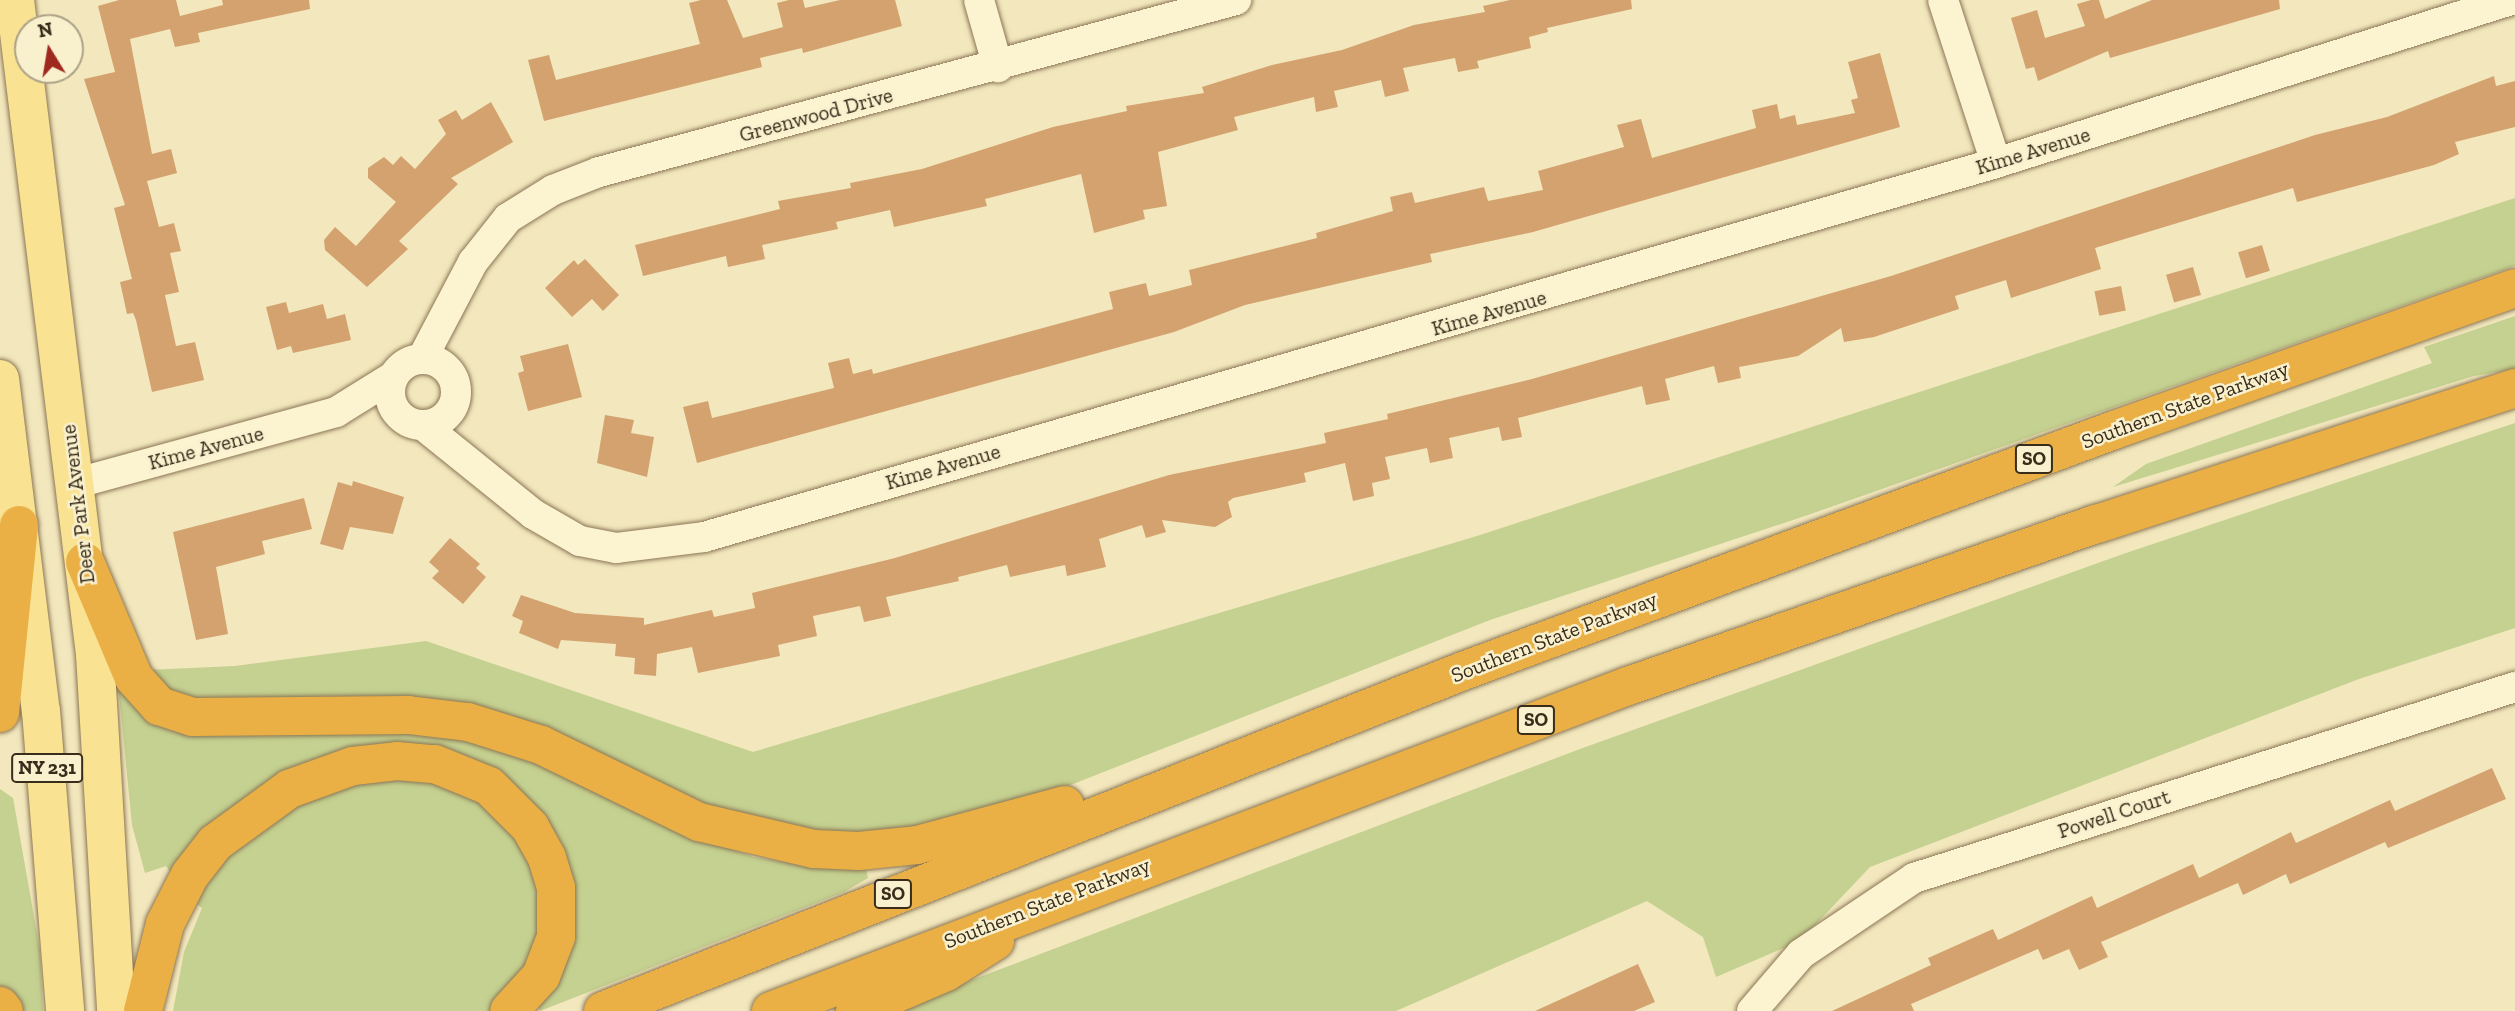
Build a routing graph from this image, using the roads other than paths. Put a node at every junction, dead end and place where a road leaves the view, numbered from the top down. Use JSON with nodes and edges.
{"nodes":[{"id":1,"x":979,"y":0,"type":"edge"},
{"id":2,"x":1236,"y":0,"type":"edge"},
{"id":3,"x":1943,"y":0,"type":"edge"},
{"id":4,"x":2511,"y":0,"type":"edge"},
{"id":5,"x":20,"y":4,"type":"edge"},
{"id":6,"x":998,"y":68,"type":"junction"},
{"id":7,"x":1996,"y":163,"type":"junction"},
{"id":8,"x":2515,"y":288,"type":"edge"},
{"id":9,"x":452,"y":309,"type":"junction"},
{"id":10,"x":422,"y":359,"type":"junction"},
{"id":11,"x":452,"y":375,"type":"junction"},
{"id":12,"x":394,"y":376,"type":"junction"},
{"id":13,"x":0,"y":379,"type":"edge"},
{"id":14,"x":2515,"y":388,"type":"edge"},
{"id":15,"x":452,"y":408,"type":"junction"},
{"id":16,"x":336,"y":412,"type":"junction"},
{"id":17,"x":3,"y":418,"type":"edge"},
{"id":18,"x":413,"y":422,"type":"junction"},
{"id":19,"x":478,"y":467,"type":"junction"},
{"id":20,"x":77,"y":484,"type":"junction"},
{"id":21,"x":19,"y":525,"type":"junction"},
{"id":22,"x":85,"y":562,"type":"junction"},
{"id":23,"x":2515,"y":687,"type":"edge"},
{"id":24,"x":0,"y":713,"type":"edge"},
{"id":25,"x":1183,"y":779,"type":"junction"},
{"id":26,"x":1071,"y":894,"type":"junction"},
{"id":27,"x":0,"y":1006,"type":"edge"},
{"id":28,"x":4,"y":1011,"type":"edge"},
{"id":29,"x":65,"y":1011,"type":"edge"},
{"id":30,"x":116,"y":1011,"type":"edge"},
{"id":31,"x":143,"y":1011,"type":"edge"},
{"id":32,"x":509,"y":1011,"type":"edge"},
{"id":33,"x":603,"y":1011,"type":"edge"},
{"id":34,"x":771,"y":1011,"type":"edge"},
{"id":35,"x":855,"y":1011,"type":"edge"},
{"id":36,"x":1752,"y":1011,"type":"edge"}],
"edges":[{"from":1,"to":6,"type":"street"},
{"from":2,"to":6,"type":"street","name":"Greenwood Drive"},
{"from":3,"to":7,"type":"street"},
{"from":4,"to":7,"type":"street","name":"Kime Avenue"},
{"from":5,"to":20,"type":"main road","name":"Deer Park Avenue","number":"NY 231"},
{"from":6,"to":9,"type":"street","name":"Greenwood Drive"},
{"from":7,"to":19,"type":"street","name":"Kime Avenue"},
{"from":8,"to":25,"type":"highway","name":"Southern State Parkway","number":"SO"},
{"from":9,"to":10,"type":"street","name":"Greenwood Drive"},
{"from":9,"to":11,"type":"street","name":"Greenwood Drive"},
{"from":10,"to":11,"type":"street"},
{"from":10,"to":12,"type":"street"},
{"from":11,"to":15,"type":"street"},
{"from":12,"to":16,"type":"street","name":"Kime Avenue"},
{"from":12,"to":18,"type":"street"},
{"from":13,"to":17,"type":"main road","number":"NY 231"},
{"from":14,"to":26,"type":"highway","name":"Southern State Parkway","number":"SO"},
{"from":15,"to":18,"type":"street"},
{"from":15,"to":19,"type":"street","name":"Kime Avenue"},
{"from":16,"to":18,"type":"street","name":"Kime Avenue"},
{"from":16,"to":20,"type":"street","name":"Kime Avenue"},
{"from":17,"to":21,"type":"main road","number":"NY 231"},
{"from":18,"to":19,"type":"street","name":"Kime Avenue"},
{"from":20,"to":22,"type":"main road","name":"Deer Park Avenue","number":"NY 231"},
{"from":21,"to":24,"type":"highway"},
{"from":21,"to":29,"type":"main road","number":"NY 231"},
{"from":22,"to":25,"type":"highway"},
{"from":22,"to":30,"type":"main road","name":"Deer Park Avenue","number":"NY 231"},
{"from":23,"to":36,"type":"street","name":"Powell Court"},
{"from":25,"to":33,"type":"highway","name":"Southern State Parkway","number":"SO"},
{"from":26,"to":34,"type":"highway","name":"Southern State Parkway","number":"SO"},
{"from":26,"to":35,"type":"highway"},
{"from":27,"to":28,"type":"highway"},
{"from":31,"to":32,"type":"highway"}]}
